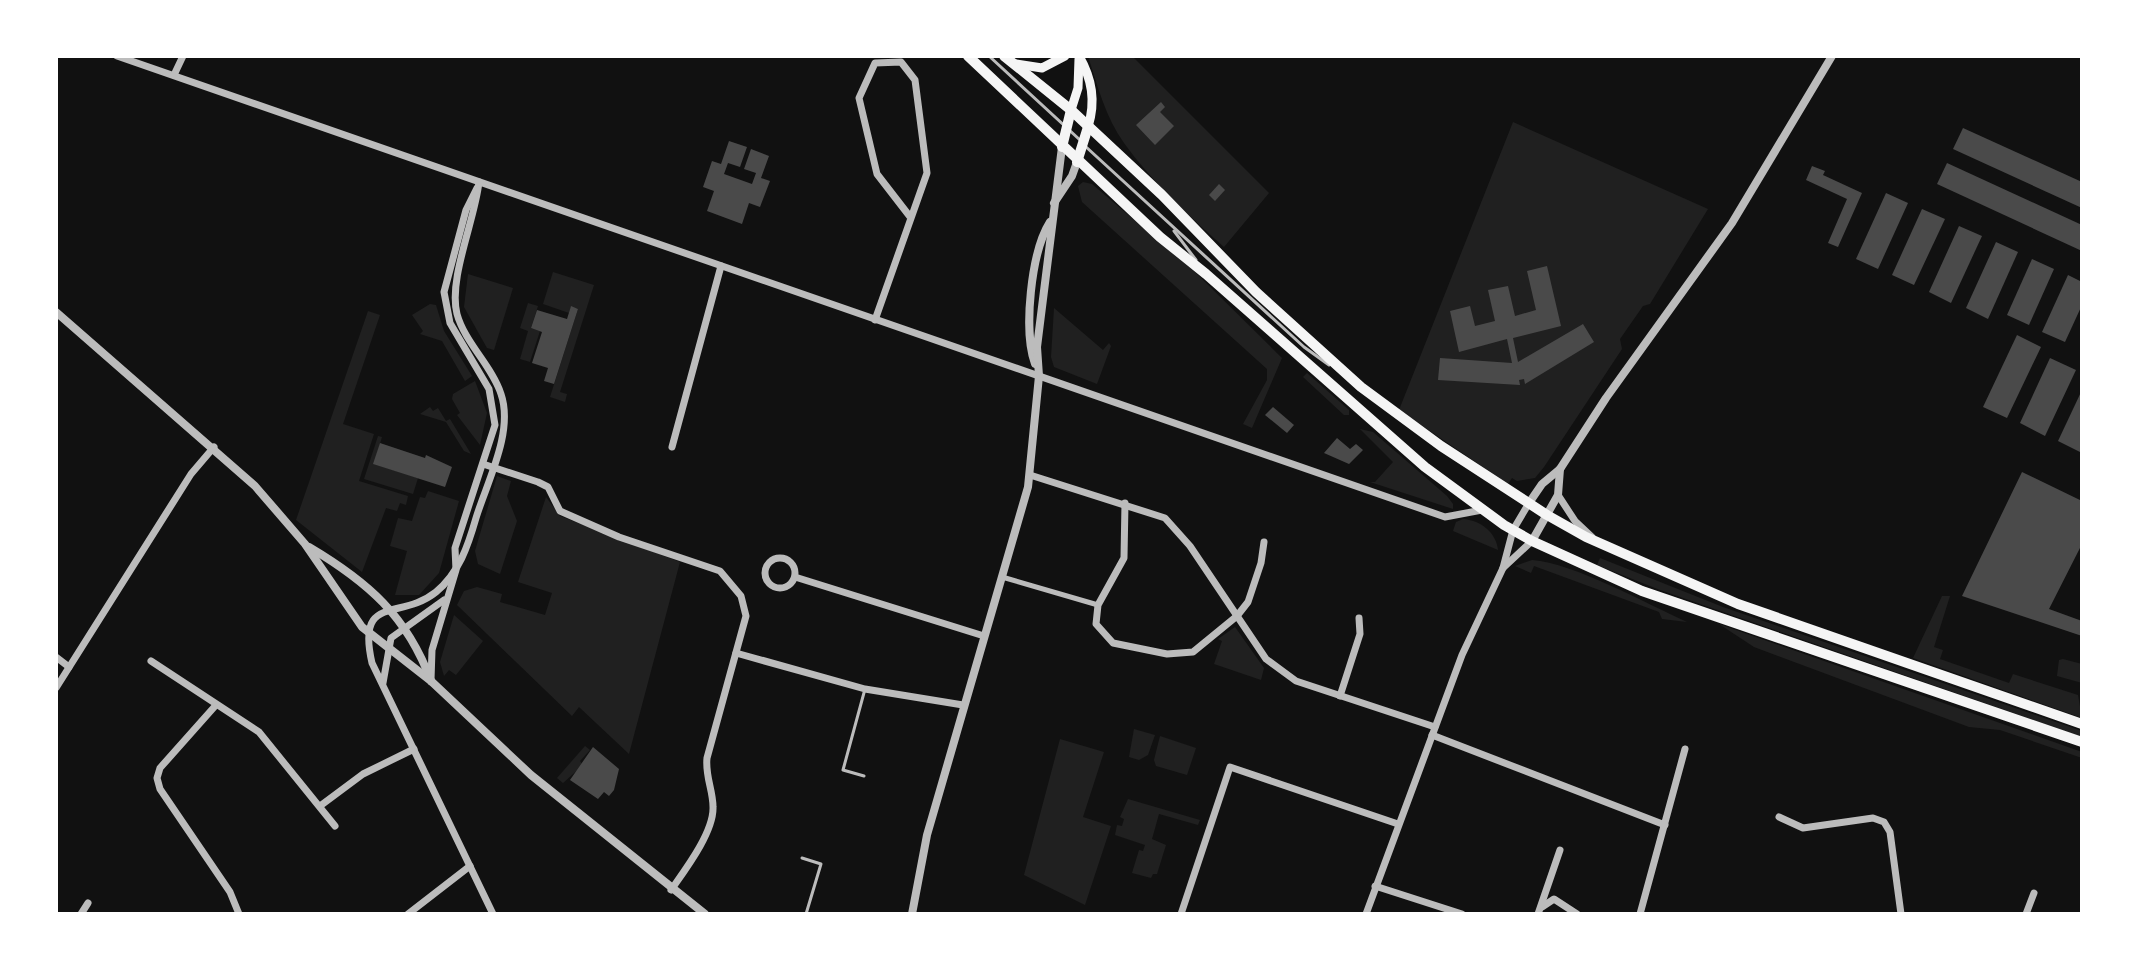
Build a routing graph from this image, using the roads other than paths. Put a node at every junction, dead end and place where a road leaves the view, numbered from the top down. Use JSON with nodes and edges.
{"nodes":[{"id":1,"x":117,"y":56,"type":"edge"},
{"id":2,"x":183,"y":56,"type":"edge"},
{"id":3,"x":968,"y":56,"type":"edge"},
{"id":4,"x":989,"y":56,"type":"edge"},
{"id":5,"x":1065,"y":56,"type":"edge"},
{"id":6,"x":1079,"y":56,"type":"edge"},
{"id":7,"x":1832,"y":56,"type":"edge"},
{"id":8,"x":1007,"y":58,"type":"edge"},
{"id":9,"x":174,"y":75,"type":"junction"},
{"id":10,"x":1071,"y":110,"type":"junction"},
{"id":11,"x":1088,"y":127,"type":"junction"},
{"id":12,"x":1067,"y":128,"type":"junction"},
{"id":13,"x":1083,"y":143,"type":"junction"},
{"id":14,"x":1062,"y":147,"type":"junction"},
{"id":15,"x":1077,"y":162,"type":"junction"},
{"id":16,"x":479,"y":182,"type":"junction"},
{"id":17,"x":1054,"y":204,"type":"junction"},
{"id":18,"x":911,"y":218,"type":"junction"},
{"id":19,"x":1172,"y":228,"type":"junction"},
{"id":20,"x":721,"y":266,"type":"junction"},
{"id":21,"x":1206,"y":274,"type":"junction"},
{"id":22,"x":56,"y":312,"type":"edge"},
{"id":23,"x":875,"y":320,"type":"junction"},
{"id":24,"x":1039,"y":376,"type":"junction"},
{"id":25,"x":1361,"y":387,"type":"junction"},
{"id":26,"x":214,"y":447,"type":"junction"},
{"id":27,"x":672,"y":447,"type":"dead end"},
{"id":28,"x":487,"y":465,"type":"junction"},
{"id":29,"x":1560,"y":469,"type":"junction"},
{"id":30,"x":1030,"y":475,"type":"junction"},
{"id":31,"x":1558,"y":495,"type":"junction"},
{"id":32,"x":1125,"y":503,"type":"junction"},
{"id":33,"x":1529,"y":503,"type":"junction"},
{"id":34,"x":1482,"y":510,"type":"junction"},
{"id":35,"x":1547,"y":515,"type":"junction"},
{"id":36,"x":1509,"y":528,"type":"junction"},
{"id":37,"x":1532,"y":541,"type":"junction"},
{"id":38,"x":1264,"y":542,"type":"dead end"},
{"id":39,"x":1597,"y":542,"type":"junction"},
{"id":40,"x":305,"y":544,"type":"junction"},
{"id":41,"x":1503,"y":568,"type":"junction"},
{"id":42,"x":456,"y":570,"type":"junction"},
{"id":43,"x":795,"y":577,"type":"junction"},
{"id":44,"x":1002,"y":577,"type":"junction"},
{"id":45,"x":448,"y":596,"type":"junction"},
{"id":46,"x":1098,"y":605,"type":"junction"},
{"id":47,"x":388,"y":608,"type":"junction"},
{"id":48,"x":1237,"y":616,"type":"junction"},
{"id":49,"x":1359,"y":618,"type":"dead end"},
{"id":50,"x":406,"y":626,"type":"junction"},
{"id":51,"x":369,"y":632,"type":"junction"},
{"id":52,"x":984,"y":636,"type":"junction"},
{"id":53,"x":388,"y":647,"type":"junction"},
{"id":54,"x":736,"y":653,"type":"junction"},
{"id":55,"x":56,"y":657,"type":"edge"},
{"id":56,"x":151,"y":661,"type":"dead end"},
{"id":57,"x":69,"y":667,"type":"junction"},
{"id":58,"x":431,"y":681,"type":"junction"},
{"id":59,"x":383,"y":685,"type":"junction"},
{"id":60,"x":56,"y":688,"type":"edge"},
{"id":61,"x":865,"y":689,"type":"junction"},
{"id":62,"x":1340,"y":696,"type":"junction"},
{"id":63,"x":216,"y":705,"type":"junction"},
{"id":64,"x":963,"y":705,"type":"junction"},
{"id":65,"x":2082,"y":724,"type":"edge"},
{"id":66,"x":1434,"y":731,"type":"junction"},
{"id":67,"x":2082,"y":742,"type":"edge"},
{"id":68,"x":414,"y":749,"type":"junction"},
{"id":69,"x":1685,"y":749,"type":"dead end"},
{"id":70,"x":864,"y":776,"type":"dead end"},
{"id":71,"x":320,"y":806,"type":"junction"},
{"id":72,"x":1779,"y":817,"type":"dead end"},
{"id":73,"x":1398,"y":824,"type":"junction"},
{"id":74,"x":1665,"y":825,"type":"junction"},
{"id":75,"x":335,"y":826,"type":"dead end"},
{"id":76,"x":1560,"y":850,"type":"dead end"},
{"id":77,"x":802,"y":858,"type":"dead end"},
{"id":78,"x":470,"y":866,"type":"junction"},
{"id":79,"x":1375,"y":886,"type":"junction"},
{"id":80,"x":671,"y":890,"type":"junction"},
{"id":81,"x":2034,"y":893,"type":"dead end"},
{"id":82,"x":88,"y":903,"type":"dead end"},
{"id":83,"x":1538,"y":913,"type":"edge"},
{"id":84,"x":81,"y":914,"type":"edge"},
{"id":85,"x":239,"y":914,"type":"edge"},
{"id":86,"x":408,"y":914,"type":"edge"},
{"id":87,"x":493,"y":914,"type":"edge"},
{"id":88,"x":705,"y":914,"type":"edge"},
{"id":89,"x":806,"y":914,"type":"edge"},
{"id":90,"x":912,"y":914,"type":"edge"},
{"id":91,"x":1181,"y":914,"type":"edge"},
{"id":92,"x":1366,"y":914,"type":"edge"},
{"id":93,"x":1462,"y":914,"type":"edge"},
{"id":94,"x":1577,"y":914,"type":"edge"},
{"id":95,"x":1640,"y":914,"type":"edge"},
{"id":96,"x":1901,"y":914,"type":"edge"},
{"id":97,"x":2026,"y":914,"type":"edge"}],
"edges":[{"from":1,"to":9,"type":"street"},
{"from":2,"to":9,"type":"street"},
{"from":3,"to":14,"type":"main road"},
{"from":4,"to":12,"type":"lane"},
{"from":5,"to":8,"type":"main road"},
{"from":6,"to":10,"type":"main road"},
{"from":6,"to":11,"type":"main road"},
{"from":7,"to":29,"type":"street"},
{"from":8,"to":10,"type":"main road"},
{"from":9,"to":16,"type":"street"},
{"from":10,"to":11,"type":"main road"},
{"from":10,"to":12,"type":"main road"},
{"from":11,"to":13,"type":"main road"},
{"from":11,"to":25,"type":"main road"},
{"from":12,"to":13,"type":"lane"},
{"from":12,"to":14,"type":"main road"},
{"from":13,"to":15,"type":"main road"},
{"from":13,"to":19,"type":"lane"},
{"from":14,"to":15,"type":"main road"},
{"from":14,"to":17,"type":"street"},
{"from":15,"to":17,"type":"street"},
{"from":15,"to":21,"type":"main road"},
{"from":16,"to":20,"type":"street"},
{"from":16,"to":28,"type":"street"},
{"from":17,"to":24,"type":"street"},
{"from":18,"to":18,"type":"street"},
{"from":18,"to":23,"type":"street"},
{"from":19,"to":21,"type":"lane"},
{"from":19,"to":25,"type":"lane"},
{"from":20,"to":23,"type":"street"},
{"from":20,"to":27,"type":"street"},
{"from":21,"to":34,"type":"main road"},
{"from":22,"to":26,"type":"street"},
{"from":23,"to":24,"type":"street"},
{"from":24,"to":30,"type":"street"},
{"from":24,"to":34,"type":"street"},
{"from":25,"to":33,"type":"main road"},
{"from":26,"to":40,"type":"street"},
{"from":26,"to":57,"type":"street"},
{"from":28,"to":42,"type":"street"},
{"from":28,"to":54,"type":"street"},
{"from":29,"to":31,"type":"street"},
{"from":29,"to":33,"type":"street"},
{"from":30,"to":32,"type":"street"},
{"from":30,"to":44,"type":"street"},
{"from":31,"to":35,"type":"street"},
{"from":31,"to":39,"type":"street"},
{"from":32,"to":46,"type":"street"},
{"from":32,"to":48,"type":"street"},
{"from":33,"to":35,"type":"main road"},
{"from":33,"to":36,"type":"street"},
{"from":34,"to":36,"type":"main road"},
{"from":35,"to":37,"type":"street"},
{"from":35,"to":39,"type":"main road"},
{"from":36,"to":37,"type":"main road"},
{"from":36,"to":41,"type":"street"},
{"from":37,"to":41,"type":"street"},
{"from":37,"to":67,"type":"main road"},
{"from":38,"to":48,"type":"street"},
{"from":39,"to":65,"type":"main road"},
{"from":40,"to":47,"type":"street"},
{"from":40,"to":51,"type":"street"},
{"from":41,"to":66,"type":"street"},
{"from":42,"to":45,"type":"street"},
{"from":42,"to":47,"type":"street"},
{"from":43,"to":43,"type":"street"},
{"from":43,"to":52,"type":"street"},
{"from":44,"to":46,"type":"street"},
{"from":44,"to":52,"type":"street"},
{"from":45,"to":50,"type":"street"},
{"from":45,"to":58,"type":"street"},
{"from":46,"to":48,"type":"street"},
{"from":47,"to":50,"type":"street"},
{"from":47,"to":51,"type":"street"},
{"from":48,"to":62,"type":"street"},
{"from":49,"to":62,"type":"street"},
{"from":50,"to":53,"type":"street"},
{"from":50,"to":58,"type":"street"},
{"from":51,"to":53,"type":"street"},
{"from":51,"to":59,"type":"street"},
{"from":52,"to":64,"type":"street"},
{"from":53,"to":58,"type":"street"},
{"from":53,"to":59,"type":"street"},
{"from":54,"to":61,"type":"street"},
{"from":54,"to":80,"type":"street"},
{"from":55,"to":57,"type":"street"},
{"from":56,"to":63,"type":"street"},
{"from":57,"to":60,"type":"street"},
{"from":58,"to":80,"type":"street"},
{"from":59,"to":68,"type":"street"},
{"from":61,"to":64,"type":"street"},
{"from":61,"to":70,"type":"lane"},
{"from":62,"to":66,"type":"street"},
{"from":63,"to":71,"type":"street"},
{"from":63,"to":85,"type":"street"},
{"from":64,"to":90,"type":"street"},
{"from":66,"to":73,"type":"street"},
{"from":66,"to":74,"type":"street"},
{"from":68,"to":71,"type":"street"},
{"from":68,"to":78,"type":"street"},
{"from":69,"to":74,"type":"street"},
{"from":71,"to":75,"type":"street"},
{"from":72,"to":96,"type":"street"},
{"from":73,"to":79,"type":"street"},
{"from":73,"to":91,"type":"street"},
{"from":74,"to":95,"type":"street"},
{"from":76,"to":83,"type":"street"},
{"from":77,"to":89,"type":"lane"},
{"from":78,"to":86,"type":"street"},
{"from":78,"to":87,"type":"street"},
{"from":79,"to":92,"type":"street"},
{"from":79,"to":93,"type":"street"},
{"from":80,"to":88,"type":"street"},
{"from":81,"to":97,"type":"street"},
{"from":82,"to":84,"type":"street"},
{"from":83,"to":94,"type":"street"}]}
